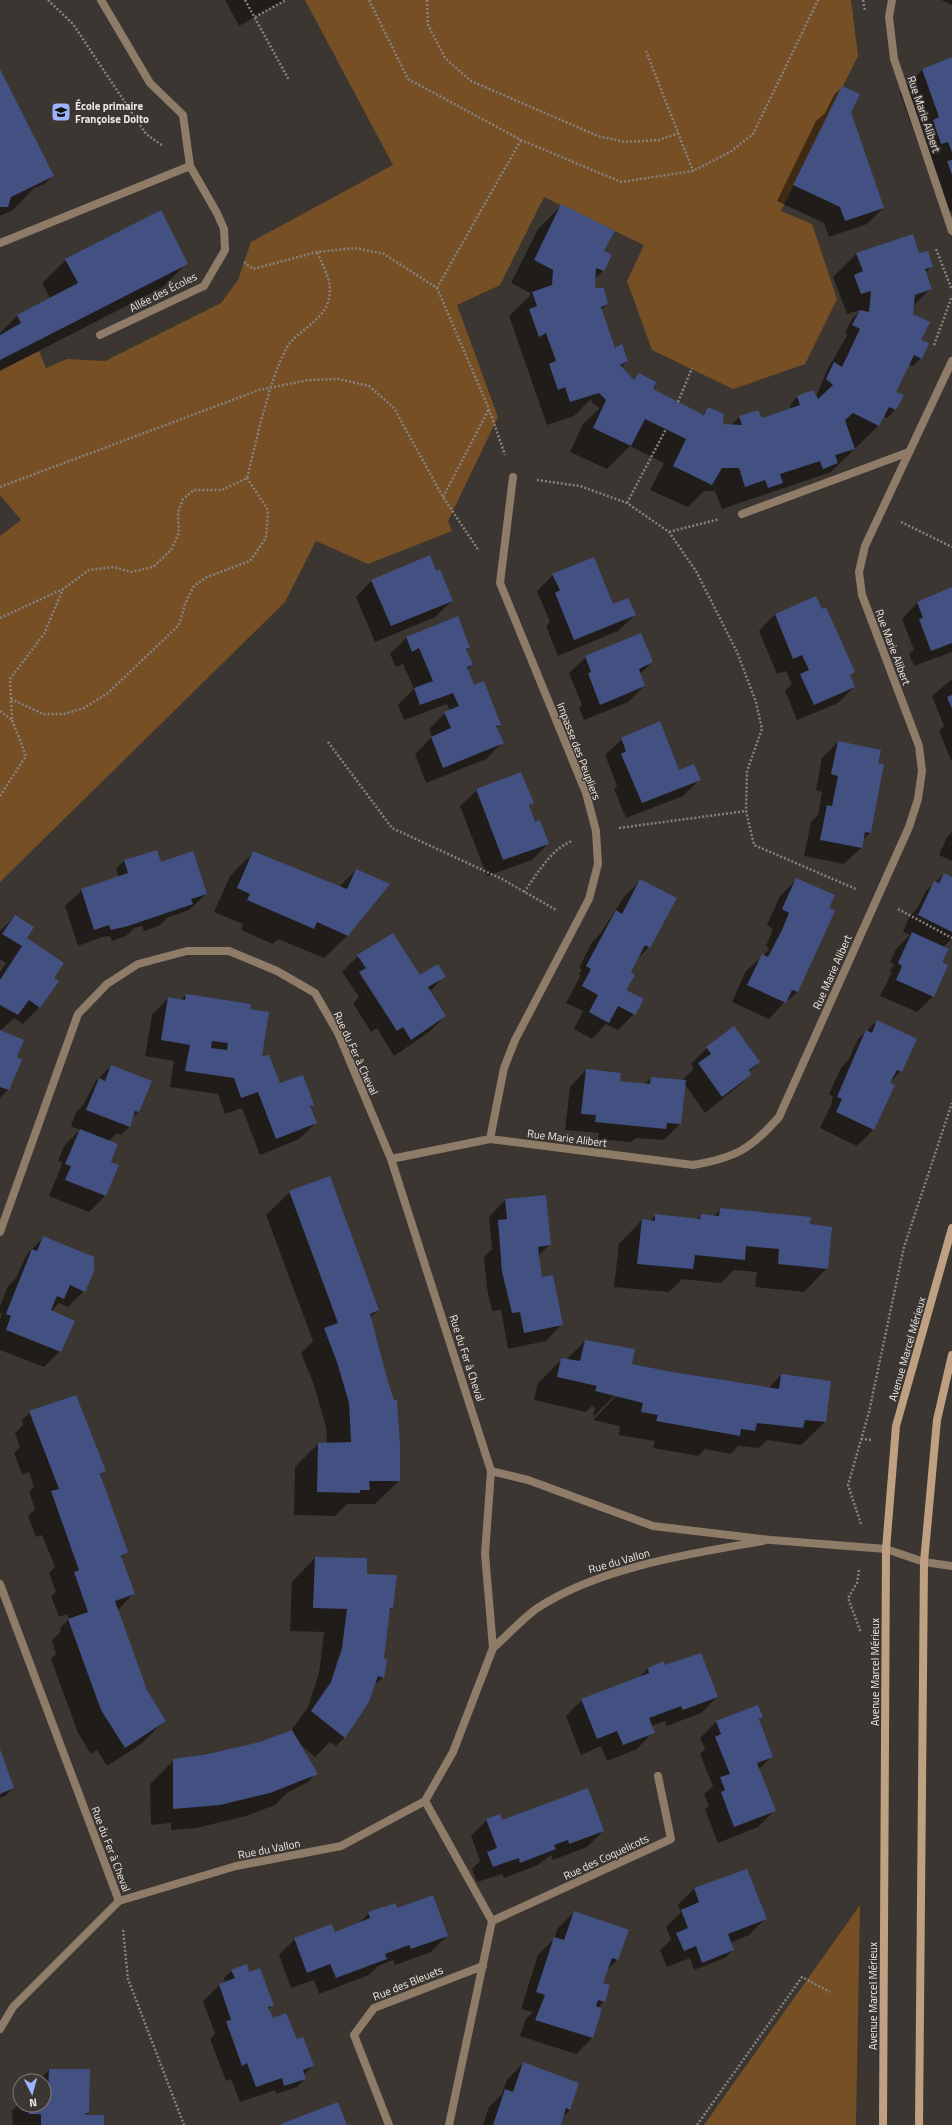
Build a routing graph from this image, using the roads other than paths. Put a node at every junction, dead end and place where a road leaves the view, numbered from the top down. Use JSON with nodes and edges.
{"nodes":[{"id":1,"x":101,"y":0,"type":"edge"},
{"id":2,"x":892,"y":0,"type":"edge"},
{"id":3,"x":190,"y":166,"type":"junction"},
{"id":4,"x":952,"y":231,"type":"edge"},
{"id":5,"x":0,"y":243,"type":"edge"},
{"id":6,"x":100,"y":335,"type":"dead end"},
{"id":7,"x":952,"y":361,"type":"edge"},
{"id":8,"x":909,"y":452,"type":"junction"},
{"id":9,"x":513,"y":477,"type":"road end"},
{"id":10,"x":742,"y":514,"type":"road end"},
{"id":11,"x":490,"y":1139,"type":"junction"},
{"id":12,"x":391,"y":1159,"type":"junction"},
{"id":13,"x":952,"y":1228,"type":"edge"},
{"id":14,"x":0,"y":1232,"type":"edge"},
{"id":15,"x":952,"y":1355,"type":"edge"},
{"id":16,"x":491,"y":1471,"type":"junction"},
{"id":17,"x":772,"y":1540,"type":"junction"},
{"id":18,"x":886,"y":1549,"type":"junction"},
{"id":19,"x":486,"y":1554,"type":"joint"},
{"id":20,"x":924,"y":1562,"type":"junction"},
{"id":21,"x":952,"y":1566,"type":"edge"},
{"id":22,"x":0,"y":1584,"type":"edge"},
{"id":23,"x":493,"y":1648,"type":"junction"},
{"id":24,"x":658,"y":1776,"type":"dead end"},
{"id":25,"x":425,"y":1801,"type":"junction"},
{"id":26,"x":119,"y":1901,"type":"junction"},
{"id":27,"x":492,"y":1921,"type":"junction"},
{"id":28,"x":483,"y":1966,"type":"junction"},
{"id":29,"x":0,"y":2029,"type":"edge"},
{"id":30,"x":389,"y":2125,"type":"edge"},
{"id":31,"x":449,"y":2125,"type":"edge"},
{"id":32,"x":883,"y":2125,"type":"edge"},
{"id":33,"x":919,"y":2125,"type":"edge"}],
"edges":[{"from":1,"to":3,"type":"street"},
{"from":2,"to":4,"type":"street","name":"Rue Marie Alibert"},
{"from":3,"to":5,"type":"street"},
{"from":3,"to":6,"type":"street","name":"Allée des Écoles"},
{"from":7,"to":8,"type":"street","name":"Rue Marie Alibert"},
{"from":8,"to":10,"type":"street"},
{"from":8,"to":11,"type":"street","name":"Rue Marie Alibert"},
{"from":9,"to":11,"type":"street","name":"Impasse des Peupliers"},
{"from":11,"to":12,"type":"street","name":"Rue Marie Alibert"},
{"from":12,"to":14,"type":"street","name":"Rue du Fer à Cheval"},
{"from":12,"to":16,"type":"street","name":"Rue du Fer à Cheval"},
{"from":13,"to":18,"type":"main road","name":"Avenue Marcel Mérieux"},
{"from":15,"to":20,"type":"main road"},
{"from":16,"to":17,"type":"street","name":"Rue du Vallon"},
{"from":16,"to":19,"type":"street","name":"Rue du Fer à Cheval"},
{"from":17,"to":18,"type":"street","name":"Rue du Vallon"},
{"from":17,"to":23,"type":"street","name":"Rue du Vallon"},
{"from":18,"to":20,"type":"street","name":"Rue du Vallon"},
{"from":18,"to":32,"type":"main road","name":"Avenue Marcel Mérieux"},
{"from":19,"to":23,"type":"street","name":"Rue du Vallon"},
{"from":20,"to":21,"type":"street","name":"Rue du Vallon"},
{"from":20,"to":33,"type":"main road"},
{"from":22,"to":26,"type":"street","name":"Rue du Fer à Cheval"},
{"from":23,"to":25,"type":"street","name":"Rue du Vallon"},
{"from":24,"to":27,"type":"street","name":"Rue des Coquelicots"},
{"from":25,"to":26,"type":"street","name":"Rue du Vallon"},
{"from":25,"to":27,"type":"street"},
{"from":26,"to":29,"type":"street","name":"Rue du Vallon"},
{"from":27,"to":28,"type":"street"},
{"from":28,"to":30,"type":"street","name":"Rue des Bleuets"},
{"from":28,"to":31,"type":"street"}]}
